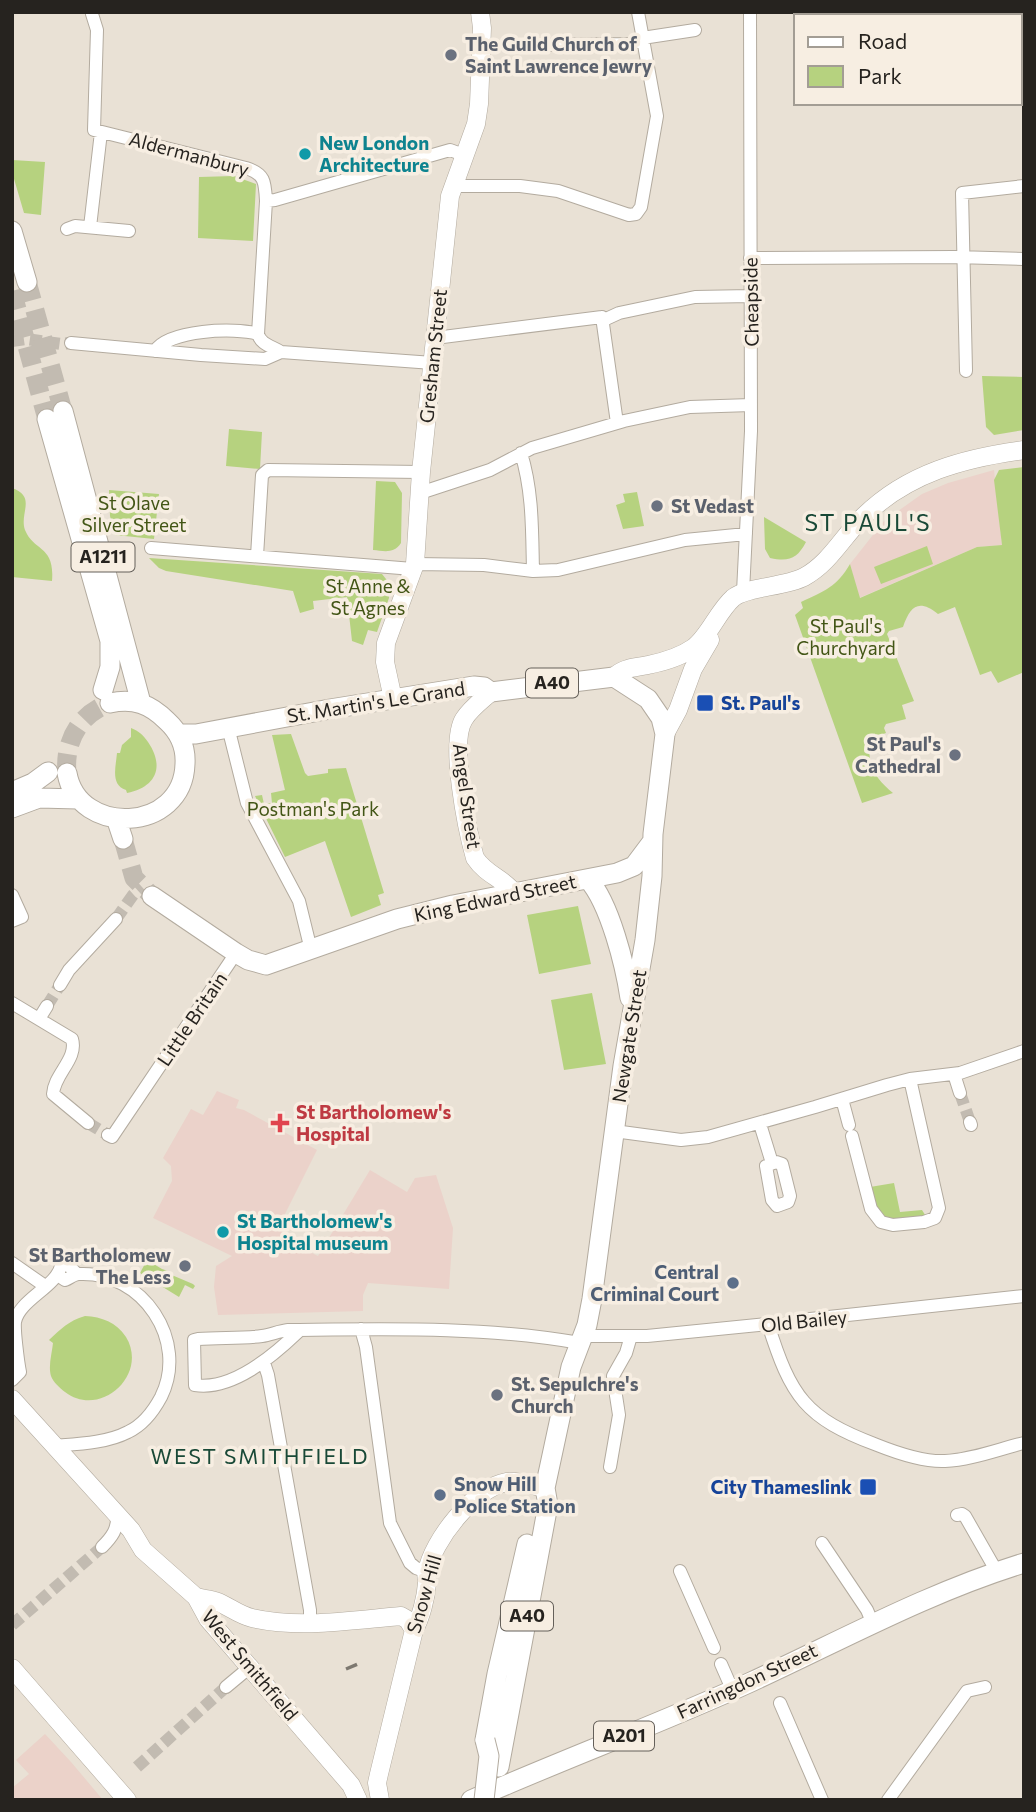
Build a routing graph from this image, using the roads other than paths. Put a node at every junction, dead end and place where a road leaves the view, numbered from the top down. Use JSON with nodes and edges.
{"nodes":[{"id":1,"x":480,"y":12,"type":"edge"},
{"id":2,"x":638,"y":12,"type":"edge"},
{"id":3,"x":750,"y":12,"type":"edge"},
{"id":4,"x":91,"y":13,"type":"edge"},
{"id":5,"x":695,"y":30,"type":"dead end"},
{"id":6,"x":642,"y":40,"type":"junction"},
{"id":7,"x":528,"y":45,"type":"dead end"},
{"id":8,"x":98,"y":131,"type":"junction"},
{"id":9,"x":464,"y":155,"type":"junction"},
{"id":10,"x":452,"y":186,"type":"junction"},
{"id":11,"x":1024,"y":186,"type":"edge"},
{"id":12,"x":267,"y":201,"type":"junction"},
{"id":13,"x":90,"y":227,"type":"junction"},
{"id":14,"x":67,"y":229,"type":"dead end"},
{"id":15,"x":12,"y":231,"type":"edge"},
{"id":16,"x":129,"y":231,"type":"dead end"},
{"id":17,"x":963,"y":257,"type":"junction"},
{"id":18,"x":750,"y":258,"type":"junction"},
{"id":19,"x":1024,"y":259,"type":"edge"},
{"id":20,"x":27,"y":282,"type":"tunnel mouth"},
{"id":21,"x":751,"y":296,"type":"junction"},
{"id":22,"x":602,"y":317,"type":"junction"},
{"id":23,"x":198,"y":333,"type":"junction"},
{"id":24,"x":258,"y":334,"type":"junction"},
{"id":25,"x":435,"y":338,"type":"junction"},
{"id":26,"x":71,"y":343,"type":"tunnel mouth"},
{"id":27,"x":155,"y":351,"type":"junction"},
{"id":28,"x":281,"y":352,"type":"junction"},
{"id":29,"x":201,"y":355,"type":"junction"},
{"id":30,"x":251,"y":358,"type":"junction"},
{"id":31,"x":433,"y":363,"type":"junction"},
{"id":32,"x":966,"y":371,"type":"dead end"},
{"id":33,"x":751,"y":405,"type":"junction"},
{"id":34,"x":617,"y":423,"type":"junction"},
{"id":35,"x":1024,"y":450,"type":"edge"},
{"id":36,"x":521,"y":453,"type":"junction"},
{"id":37,"x":421,"y":472,"type":"junction"},
{"id":38,"x":419,"y":493,"type":"junction"},
{"id":39,"x":746,"y":534,"type":"junction"},
{"id":40,"x":152,"y":548,"type":"dead end"},
{"id":41,"x":257,"y":556,"type":"junction"},
{"id":42,"x":414,"y":566,"type":"junction"},
{"id":43,"x":533,"y":571,"type":"junction"},
{"id":44,"x":743,"y":592,"type":"junction"},
{"id":45,"x":614,"y":677,"type":"junction"},
{"id":46,"x":491,"y":692,"type":"junction"},
{"id":47,"x":393,"y":699,"type":"junction"},
{"id":48,"x":141,"y":703,"type":"junction"},
{"id":49,"x":228,"y":727,"type":"junction"},
{"id":50,"x":178,"y":734,"type":"junction"},
{"id":51,"x":665,"y":734,"type":"junction"},
{"id":52,"x":12,"y":792,"type":"edge"},
{"id":53,"x":78,"y":799,"type":"junction"},
{"id":54,"x":12,"y":808,"type":"edge"},
{"id":55,"x":117,"y":818,"type":"junction"},
{"id":56,"x":123,"y":839,"type":"tunnel mouth"},
{"id":57,"x":652,"y":842,"type":"junction"},
{"id":58,"x":588,"y":879,"type":"junction"},
{"id":59,"x":515,"y":894,"type":"junction"},
{"id":60,"x":12,"y":895,"type":"edge"},
{"id":61,"x":152,"y":896,"type":"tunnel mouth"},
{"id":62,"x":116,"y":919,"type":"tunnel mouth"},
{"id":63,"x":12,"y":921,"type":"edge"},
{"id":64,"x":311,"y":950,"type":"junction"},
{"id":65,"x":236,"y":953,"type":"junction"},
{"id":66,"x":60,"y":985,"type":"tunnel mouth"},
{"id":67,"x":12,"y":1003,"type":"edge"},
{"id":68,"x":47,"y":1006,"type":"tunnel mouth"},
{"id":69,"x":632,"y":1009,"type":"junction"},
{"id":70,"x":39,"y":1018,"type":"junction"},
{"id":71,"x":1024,"y":1051,"type":"edge"},
{"id":72,"x":954,"y":1074,"type":"junction"},
{"id":73,"x":909,"y":1079,"type":"junction"},
{"id":74,"x":960,"y":1093,"type":"tunnel mouth"},
{"id":75,"x":842,"y":1099,"type":"junction"},
{"id":76,"x":88,"y":1123,"type":"tunnel mouth"},
{"id":77,"x":760,"y":1124,"type":"junction"},
{"id":78,"x":614,"y":1131,"type":"junction"},
{"id":79,"x":108,"y":1135,"type":"dead end"},
{"id":80,"x":772,"y":1163,"type":"dead end"},
{"id":81,"x":12,"y":1263,"type":"edge"},
{"id":82,"x":46,"y":1286,"type":"junction"},
{"id":83,"x":1024,"y":1296,"type":"edge"},
{"id":84,"x":768,"y":1324,"type":"junction"},
{"id":85,"x":361,"y":1329,"type":"junction"},
{"id":86,"x":298,"y":1332,"type":"junction"},
{"id":87,"x":631,"y":1336,"type":"junction"},
{"id":88,"x":581,"y":1340,"type":"junction"},
{"id":89,"x":15,"y":1357,"type":"edge"},
{"id":90,"x":264,"y":1363,"type":"junction"},
{"id":91,"x":12,"y":1380,"type":"edge"},
{"id":92,"x":12,"y":1399,"type":"edge"},
{"id":93,"x":1024,"y":1443,"type":"edge"},
{"id":94,"x":54,"y":1446,"type":"junction"},
{"id":95,"x":610,"y":1467,"type":"dead end"},
{"id":96,"x":545,"y":1488,"type":"junction"},
{"id":97,"x":117,"y":1515,"type":"junction"},
{"id":98,"x":957,"y":1515,"type":"dead end"},
{"id":99,"x":112,"y":1537,"type":"junction"},
{"id":100,"x":822,"y":1543,"type":"dead end"},
{"id":101,"x":102,"y":1547,"type":"tunnel mouth"},
{"id":102,"x":144,"y":1550,"type":"junction"},
{"id":103,"x":1024,"y":1563,"type":"edge"},
{"id":104,"x":680,"y":1571,"type":"dead end"},
{"id":105,"x":426,"y":1572,"type":"junction"},
{"id":106,"x":997,"y":1572,"type":"junction"},
{"id":107,"x":196,"y":1597,"type":"junction"},
{"id":108,"x":310,"y":1622,"type":"junction"},
{"id":109,"x":873,"y":1624,"type":"junction"},
{"id":110,"x":414,"y":1630,"type":"junction"},
{"id":111,"x":714,"y":1648,"type":"dead end"},
{"id":112,"x":721,"y":1664,"type":"dead end"},
{"id":113,"x":250,"y":1667,"type":"junction"},
{"id":114,"x":12,"y":1668,"type":"edge"},
{"id":115,"x":226,"y":1687,"type":"tunnel mouth"},
{"id":116,"x":985,"y":1687,"type":"dead end"},
{"id":117,"x":732,"y":1689,"type":"junction"},
{"id":118,"x":780,"y":1703,"type":"dead end"},
{"id":119,"x":493,"y":1745,"type":"junction"},
{"id":120,"x":379,"y":1774,"type":"junction"},
{"id":121,"x":354,"y":1792,"type":"edge"},
{"id":122,"x":127,"y":1800,"type":"edge"},
{"id":123,"x":380,"y":1800,"type":"edge"},
{"id":124,"x":471,"y":1800,"type":"edge"},
{"id":125,"x":486,"y":1800,"type":"edge"},
{"id":126,"x":822,"y":1800,"type":"edge"},
{"id":127,"x":888,"y":1800,"type":"edge"}],
"edges":[{"from":1,"to":9,"type":"street","name":"Gresham Street"},
{"from":2,"to":6,"type":"street"},
{"from":3,"to":18,"type":"street","name":"Cheapside"},
{"from":4,"to":8,"type":"street"},
{"from":5,"to":6,"type":"street"},
{"from":6,"to":7,"type":"street"},
{"from":6,"to":10,"type":"street"},
{"from":8,"to":12,"type":"street","name":"Aldermanbury"},
{"from":8,"to":13,"type":"street"},
{"from":9,"to":10,"type":"street","name":"Gresham Street"},
{"from":9,"to":12,"type":"street","name":"Aldermanbury"},
{"from":10,"to":25,"type":"street","name":"Gresham Street"},
{"from":11,"to":17,"type":"street"},
{"from":12,"to":24,"type":"street"},
{"from":13,"to":14,"type":"street"},
{"from":13,"to":16,"type":"street"},
{"from":15,"to":20,"type":"main road"},
{"from":17,"to":18,"type":"street"},
{"from":17,"to":19,"type":"street"},
{"from":17,"to":32,"type":"street"},
{"from":18,"to":21,"type":"street","name":"Cheapside"},
{"from":21,"to":22,"type":"street"},
{"from":21,"to":33,"type":"street","name":"Cheapside"},
{"from":22,"to":25,"type":"street"},
{"from":22,"to":34,"type":"street"},
{"from":23,"to":24,"type":"street"},
{"from":23,"to":27,"type":"street"},
{"from":23,"to":29,"type":"street"},
{"from":24,"to":28,"type":"street"},
{"from":24,"to":30,"type":"street"},
{"from":25,"to":31,"type":"street","name":"Gresham Street"},
{"from":26,"to":27,"type":"street"},
{"from":27,"to":29,"type":"street"},
{"from":28,"to":30,"type":"street"},
{"from":28,"to":31,"type":"street"},
{"from":29,"to":30,"type":"street"},
{"from":31,"to":37,"type":"street","name":"Gresham Street"},
{"from":33,"to":34,"type":"street"},
{"from":33,"to":39,"type":"street","name":"Cheapside"},
{"from":34,"to":36,"type":"street"},
{"from":35,"to":44,"type":"street"},
{"from":36,"to":38,"type":"street"},
{"from":36,"to":43,"type":"street"},
{"from":37,"to":38,"type":"street","name":"Gresham Street"},
{"from":37,"to":41,"type":"street"},
{"from":38,"to":42,"type":"street","name":"Gresham Street"},
{"from":39,"to":43,"type":"street"},
{"from":39,"to":44,"type":"street","name":"Cheapside"},
{"from":40,"to":41,"type":"street"},
{"from":41,"to":42,"type":"street"},
{"from":42,"to":43,"type":"street"},
{"from":42,"to":47,"type":"street","name":"Gresham Street"},
{"from":44,"to":45,"type":"street"},
{"from":44,"to":51,"type":"street","name":"Cheapside"},
{"from":45,"to":46,"type":"main road","name":"St. Martin's Le Grand","number":"A40"},
{"from":45,"to":51,"type":"main road"},
{"from":46,"to":47,"type":"main road","name":"St. Martin's Le Grand","number":"A40"},
{"from":46,"to":59,"type":"street","name":"Angel Street"},
{"from":47,"to":49,"type":"main road","name":"St. Martin's Le Grand","number":"A40"},
{"from":48,"to":48,"type":"main road","number":"A1211"},
{"from":48,"to":50,"type":"main road"},
{"from":49,"to":50,"type":"main road","number":"A40"},
{"from":49,"to":64,"type":"street"},
{"from":50,"to":55,"type":"main road"},
{"from":51,"to":57,"type":"main road","name":"Newgate Street","number":"A40"},
{"from":52,"to":53,"type":"main road"},
{"from":53,"to":54,"type":"main road"},
{"from":53,"to":55,"type":"main road"},
{"from":55,"to":56,"type":"main road"},
{"from":57,"to":58,"type":"main road"},
{"from":57,"to":69,"type":"main road","name":"Newgate Street","number":"A40"},
{"from":58,"to":59,"type":"main road","name":"King Edward Street"},
{"from":58,"to":69,"type":"main road","name":"King Edward Street","number":"A40"},
{"from":59,"to":64,"type":"main road","name":"King Edward Street"},
{"from":60,"to":63,"type":"street"},
{"from":61,"to":65,"type":"main road"},
{"from":62,"to":66,"type":"street"},
{"from":64,"to":65,"type":"main road","name":"Little Britain"},
{"from":65,"to":79,"type":"street","name":"Little Britain"},
{"from":67,"to":70,"type":"street"},
{"from":68,"to":70,"type":"street"},
{"from":69,"to":78,"type":"main road","name":"Newgate Street","number":"A40"},
{"from":70,"to":76,"type":"street"},
{"from":71,"to":72,"type":"street"},
{"from":72,"to":73,"type":"street"},
{"from":72,"to":74,"type":"street"},
{"from":73,"to":75,"type":"street"},
{"from":73,"to":75,"type":"street"},
{"from":75,"to":77,"type":"street"},
{"from":77,"to":78,"type":"street"},
{"from":77,"to":80,"type":"street"},
{"from":78,"to":88,"type":"main road","name":"Newgate Street","number":"A40"},
{"from":81,"to":82,"type":"street"},
{"from":82,"to":89,"type":"street"},
{"from":82,"to":94,"type":"street"},
{"from":83,"to":84,"type":"street","name":"Old Bailey"},
{"from":84,"to":87,"type":"street","name":"Old Bailey"},
{"from":84,"to":93,"type":"street"},
{"from":85,"to":86,"type":"street","name":"Old Bailey"},
{"from":85,"to":88,"type":"street","name":"Old Bailey"},
{"from":85,"to":105,"type":"street"},
{"from":86,"to":90,"type":"street"},
{"from":86,"to":90,"type":"street"},
{"from":87,"to":88,"type":"street","name":"Old Bailey"},
{"from":87,"to":95,"type":"street"},
{"from":88,"to":96,"type":"main road","number":"A40"},
{"from":89,"to":91,"type":"street"},
{"from":90,"to":108,"type":"street"},
{"from":92,"to":94,"type":"street","name":"West Smithfield"},
{"from":94,"to":97,"type":"street","name":"West Smithfield"},
{"from":96,"to":105,"type":"street","name":"Snow Hill"},
{"from":96,"to":119,"type":"main road","number":"A40"},
{"from":96,"to":119,"type":"main road","number":"A40"},
{"from":97,"to":99,"type":"street"},
{"from":97,"to":102,"type":"street","name":"West Smithfield"},
{"from":98,"to":106,"type":"street"},
{"from":99,"to":101,"type":"street"},
{"from":99,"to":102,"type":"street","name":"West Smithfield"},
{"from":100,"to":109,"type":"street"},
{"from":102,"to":107,"type":"street","name":"West Smithfield"},
{"from":103,"to":106,"type":"main road","name":"Farringdon Street","number":"A201"},
{"from":104,"to":111,"type":"street"},
{"from":105,"to":110,"type":"street","name":"Snow Hill"},
{"from":106,"to":109,"type":"main road","name":"Farringdon Street","number":"A201"},
{"from":107,"to":108,"type":"street"},
{"from":107,"to":113,"type":"street","name":"West Smithfield"},
{"from":108,"to":110,"type":"street"},
{"from":109,"to":117,"type":"main road","name":"Farringdon Street","number":"A201"},
{"from":110,"to":120,"type":"street","name":"Snow Hill"},
{"from":112,"to":117,"type":"street"},
{"from":113,"to":115,"type":"street"},
{"from":113,"to":121,"type":"street","name":"West Smithfield"},
{"from":114,"to":122,"type":"street"},
{"from":116,"to":127,"type":"street"},
{"from":117,"to":124,"type":"main road","name":"Farringdon Street","number":"A201"},
{"from":118,"to":126,"type":"street"},
{"from":119,"to":125,"type":"main road","number":"A40"},
{"from":120,"to":121,"type":"street"},
{"from":120,"to":123,"type":"street","name":"Snow Hill"}]}
